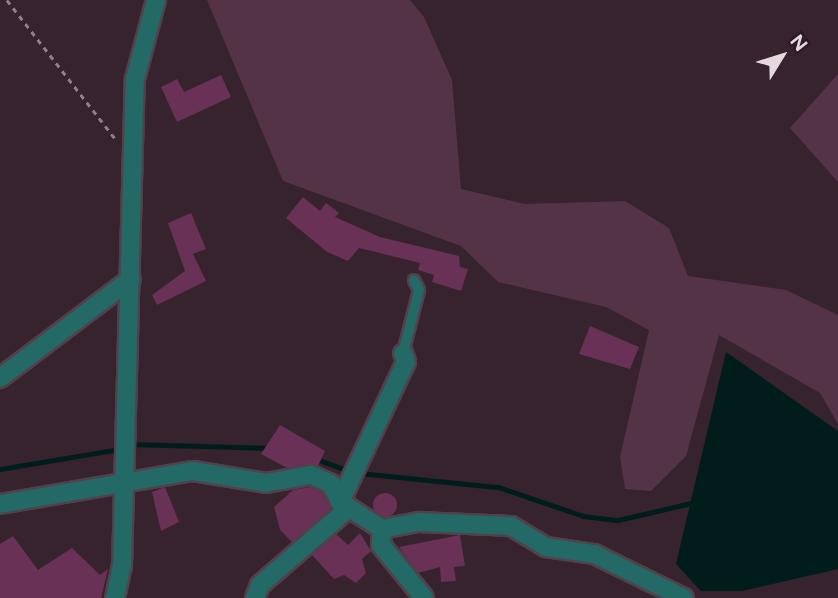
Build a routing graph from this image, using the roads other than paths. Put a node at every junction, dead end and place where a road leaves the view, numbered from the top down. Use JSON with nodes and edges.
{"nodes":[{"id":1,"x":156,"y":0,"type":"edge"},
{"id":2,"x":131,"y":279,"type":"junction"},
{"id":3,"x":414,"y":280,"type":"dead end"},
{"id":4,"x":403,"y":353,"type":"joint"},
{"id":5,"x":0,"y":378,"type":"edge"},
{"id":6,"x":125,"y":478,"type":"junction"},
{"id":7,"x":0,"y":504,"type":"edge"},
{"id":8,"x":345,"y":505,"type":"junction"},
{"id":9,"x":382,"y":529,"type":"junction"},
{"id":10,"x":115,"y":598,"type":"edge"},
{"id":11,"x":255,"y":598,"type":"edge"},
{"id":12,"x":424,"y":598,"type":"edge"},
{"id":13,"x":684,"y":598,"type":"edge"}],
"edges":[{"from":1,"to":2,"type":"street"},
{"from":2,"to":5,"type":"street"},
{"from":2,"to":6,"type":"street"},
{"from":3,"to":4,"type":"lane"},
{"from":4,"to":8,"type":"street"},
{"from":6,"to":7,"type":"street"},
{"from":6,"to":8,"type":"street"},
{"from":6,"to":10,"type":"street"},
{"from":8,"to":9,"type":"street"},
{"from":8,"to":11,"type":"street"},
{"from":9,"to":12,"type":"street"},
{"from":9,"to":13,"type":"street"}]}
